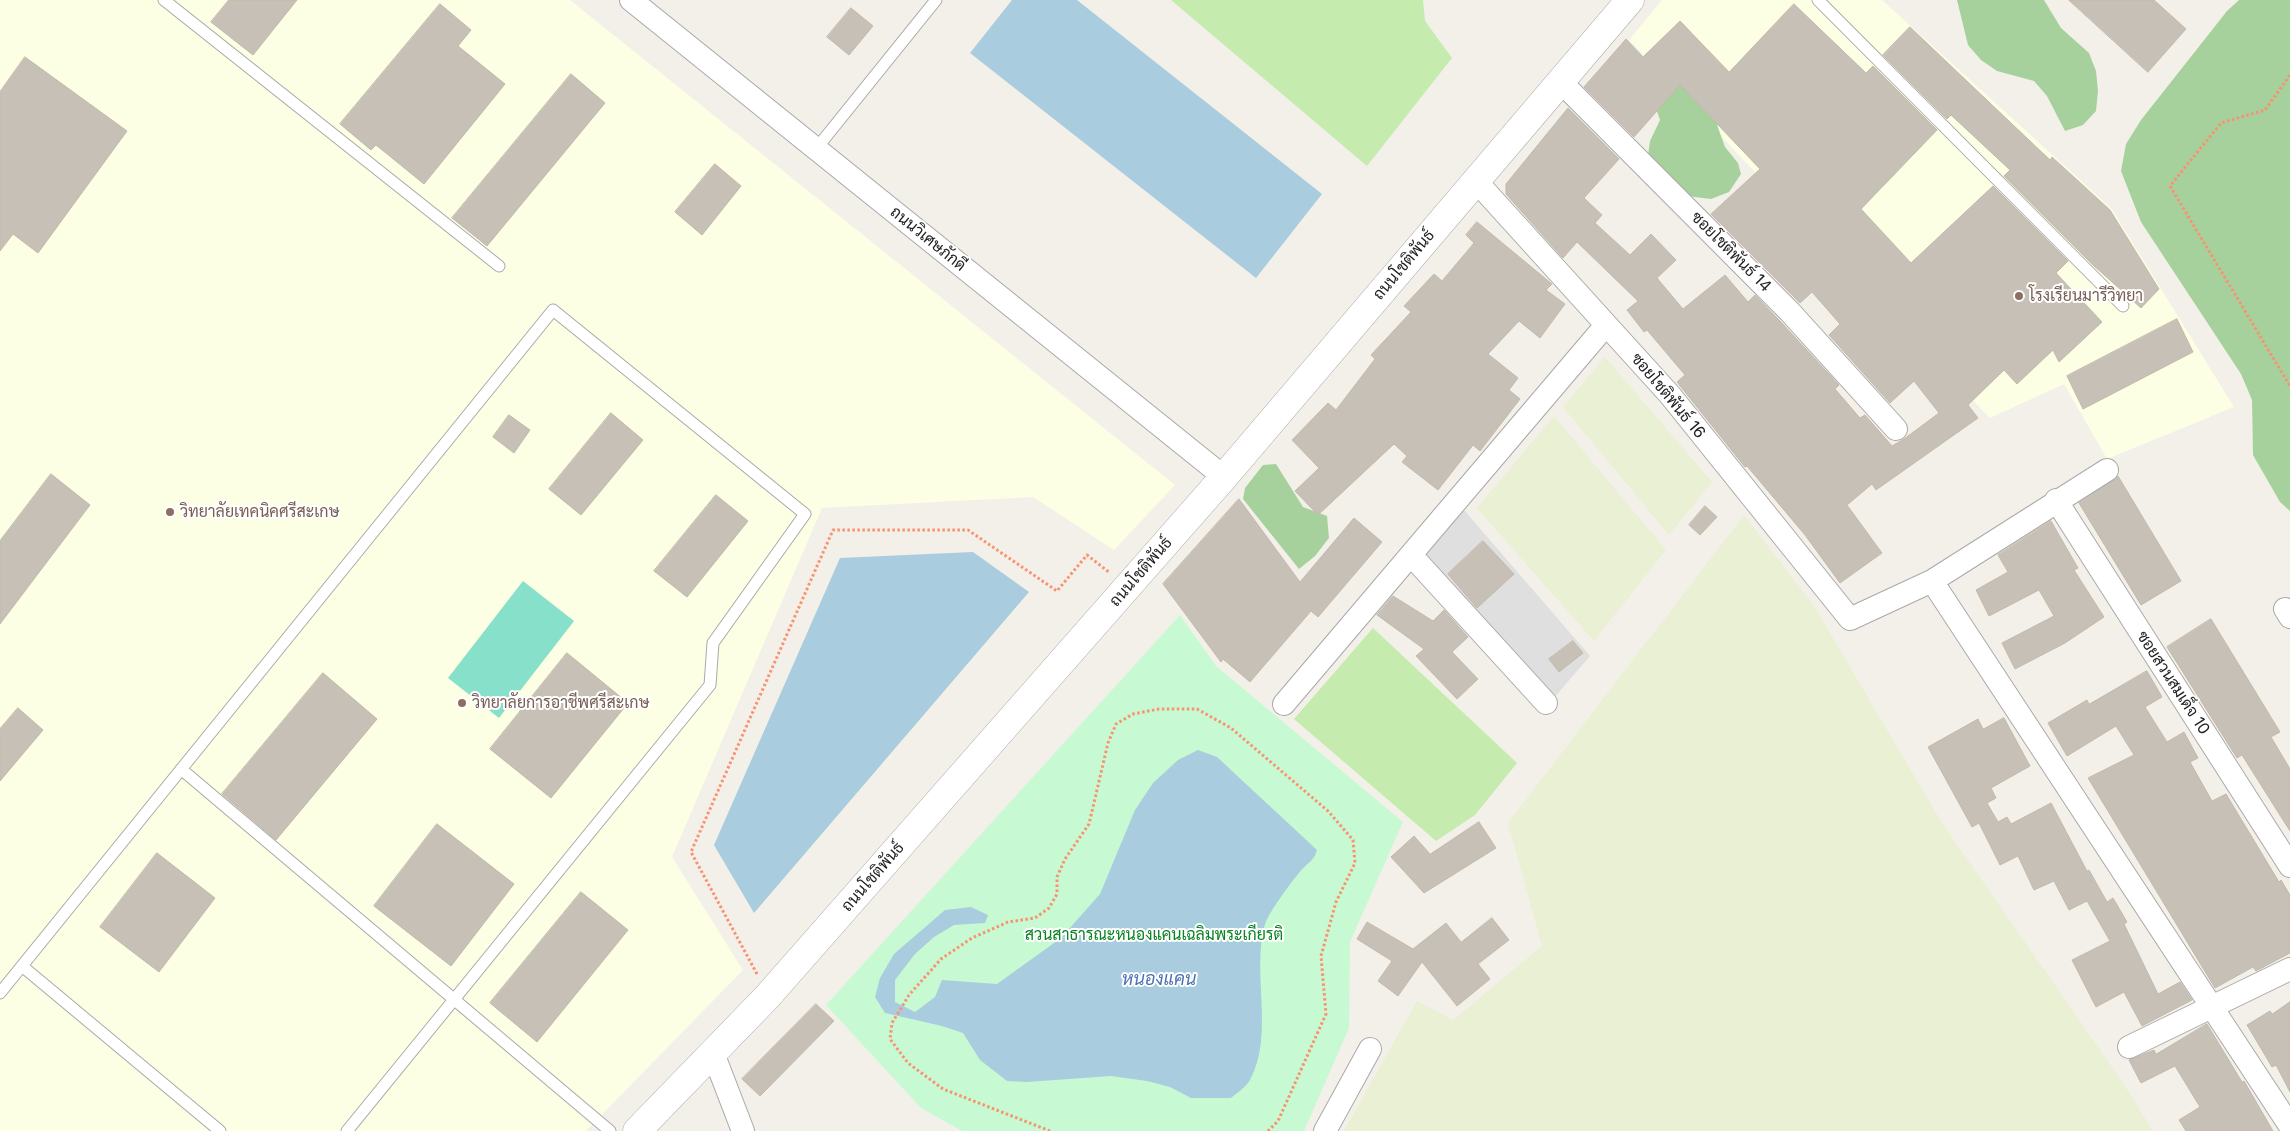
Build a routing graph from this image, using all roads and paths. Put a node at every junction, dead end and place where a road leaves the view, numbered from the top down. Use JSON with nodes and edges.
{"nodes":[{"id":1,"x":164,"y":0,"type":"edge"},
{"id":2,"x":631,"y":0,"type":"edge"},
{"id":3,"x":936,"y":0,"type":"edge"},
{"id":4,"x":1630,"y":0,"type":"edge"},
{"id":5,"x":1818,"y":0,"type":"edge"},
{"id":6,"x":2290,"y":75,"type":"edge"},
{"id":7,"x":1560,"y":81,"type":"junction"},
{"id":8,"x":816,"y":149,"type":"junction"},
{"id":9,"x":1476,"y":181,"type":"junction"},
{"id":10,"x":499,"y":266,"type":"dead end"},
{"id":11,"x":2122,"y":306,"type":"dead end"},
{"id":12,"x":1606,"y":325,"type":"junction"},
{"id":13,"x":2290,"y":386,"type":"edge"},
{"id":14,"x":1896,"y":430,"type":"dead end"},
{"id":15,"x":2107,"y":470,"type":"dead end"},
{"id":16,"x":1224,"y":477,"type":"junction"},
{"id":17,"x":2056,"y":500,"type":"junction"},
{"id":18,"x":1411,"y":555,"type":"junction"},
{"id":19,"x":1932,"y":581,"type":"junction"},
{"id":20,"x":1128,"y":587,"type":"junction"},
{"id":21,"x":1546,"y":702,"type":"dead end"},
{"id":22,"x":1284,"y":704,"type":"dead end"},
{"id":23,"x":181,"y":769,"type":"junction"},
{"id":24,"x":2290,"y":866,"type":"edge"},
{"id":25,"x":22,"y":966,"type":"junction"},
{"id":26,"x":2290,"y":969,"type":"edge"},
{"id":27,"x":0,"y":993,"type":"edge"},
{"id":28,"x":767,"y":997,"type":"junction"},
{"id":29,"x":454,"y":999,"type":"junction"},
{"id":30,"x":2212,"y":1007,"type":"junction"},
{"id":31,"x":2128,"y":1047,"type":"dead end"},
{"id":32,"x":1370,"y":1048,"type":"dead end"},
{"id":33,"x":712,"y":1053,"type":"junction"},
{"id":34,"x":2290,"y":1126,"type":"edge"},
{"id":35,"x":220,"y":1131,"type":"edge"},
{"id":36,"x":347,"y":1131,"type":"edge"},
{"id":37,"x":610,"y":1131,"type":"edge"},
{"id":38,"x":636,"y":1131,"type":"edge"},
{"id":39,"x":743,"y":1131,"type":"edge"},
{"id":40,"x":1050,"y":1131,"type":"edge"},
{"id":41,"x":1268,"y":1131,"type":"edge"},
{"id":42,"x":1325,"y":1131,"type":"edge"}],
"edges":[{"from":1,"to":10,"type":"lane"},
{"from":2,"to":8,"type":"street","name":"ถนนวิเศษภักดี"},
{"from":3,"to":8,"type":"lane"},
{"from":4,"to":7,"type":"street","name":"ถนนโชติพันธ์"},
{"from":5,"to":11,"type":"lane"},
{"from":6,"to":13,"type":"path"},
{"from":7,"to":9,"type":"street","name":"ถนนโชติพันธ์"},
{"from":7,"to":14,"type":"street","name":"ซอยโชติพันธ์ 14"},
{"from":8,"to":16,"type":"street","name":"ถนนวิเศษภักดี"},
{"from":9,"to":12,"type":"street","name":"ซอยโชติพันธ์ 16"},
{"from":9,"to":16,"type":"street","name":"ถนนโชติพันธ์"},
{"from":12,"to":18,"type":"street"},
{"from":12,"to":19,"type":"street","name":"ซอยโชติพันธ์ 16"},
{"from":15,"to":17,"type":"street"},
{"from":16,"to":20,"type":"street","name":"ถนนโชติพันธ์"},
{"from":17,"to":19,"type":"street"},
{"from":17,"to":24,"type":"street","name":"ซอยสวนสมเด็จ 10"},
{"from":18,"to":21,"type":"street"},
{"from":18,"to":22,"type":"street"},
{"from":19,"to":30,"type":"street"},
{"from":20,"to":28,"type":"street","name":"ถนนโชติพันธ์"},
{"from":20,"to":28,"type":"path"},
{"from":23,"to":25,"type":"lane"},
{"from":23,"to":29,"type":"lane"},
{"from":23,"to":29,"type":"lane"},
{"from":25,"to":27,"type":"lane"},
{"from":25,"to":35,"type":"lane"},
{"from":26,"to":30,"type":"street"},
{"from":28,"to":33,"type":"street","name":"ถนนโชติพันธ์"},
{"from":29,"to":36,"type":"lane"},
{"from":29,"to":37,"type":"lane"},
{"from":30,"to":31,"type":"street"},
{"from":30,"to":34,"type":"street"},
{"from":32,"to":42,"type":"street"},
{"from":33,"to":38,"type":"street","name":"ถนนโชติพันธ์"},
{"from":33,"to":39,"type":"street"},
{"from":40,"to":41,"type":"path"}]}
